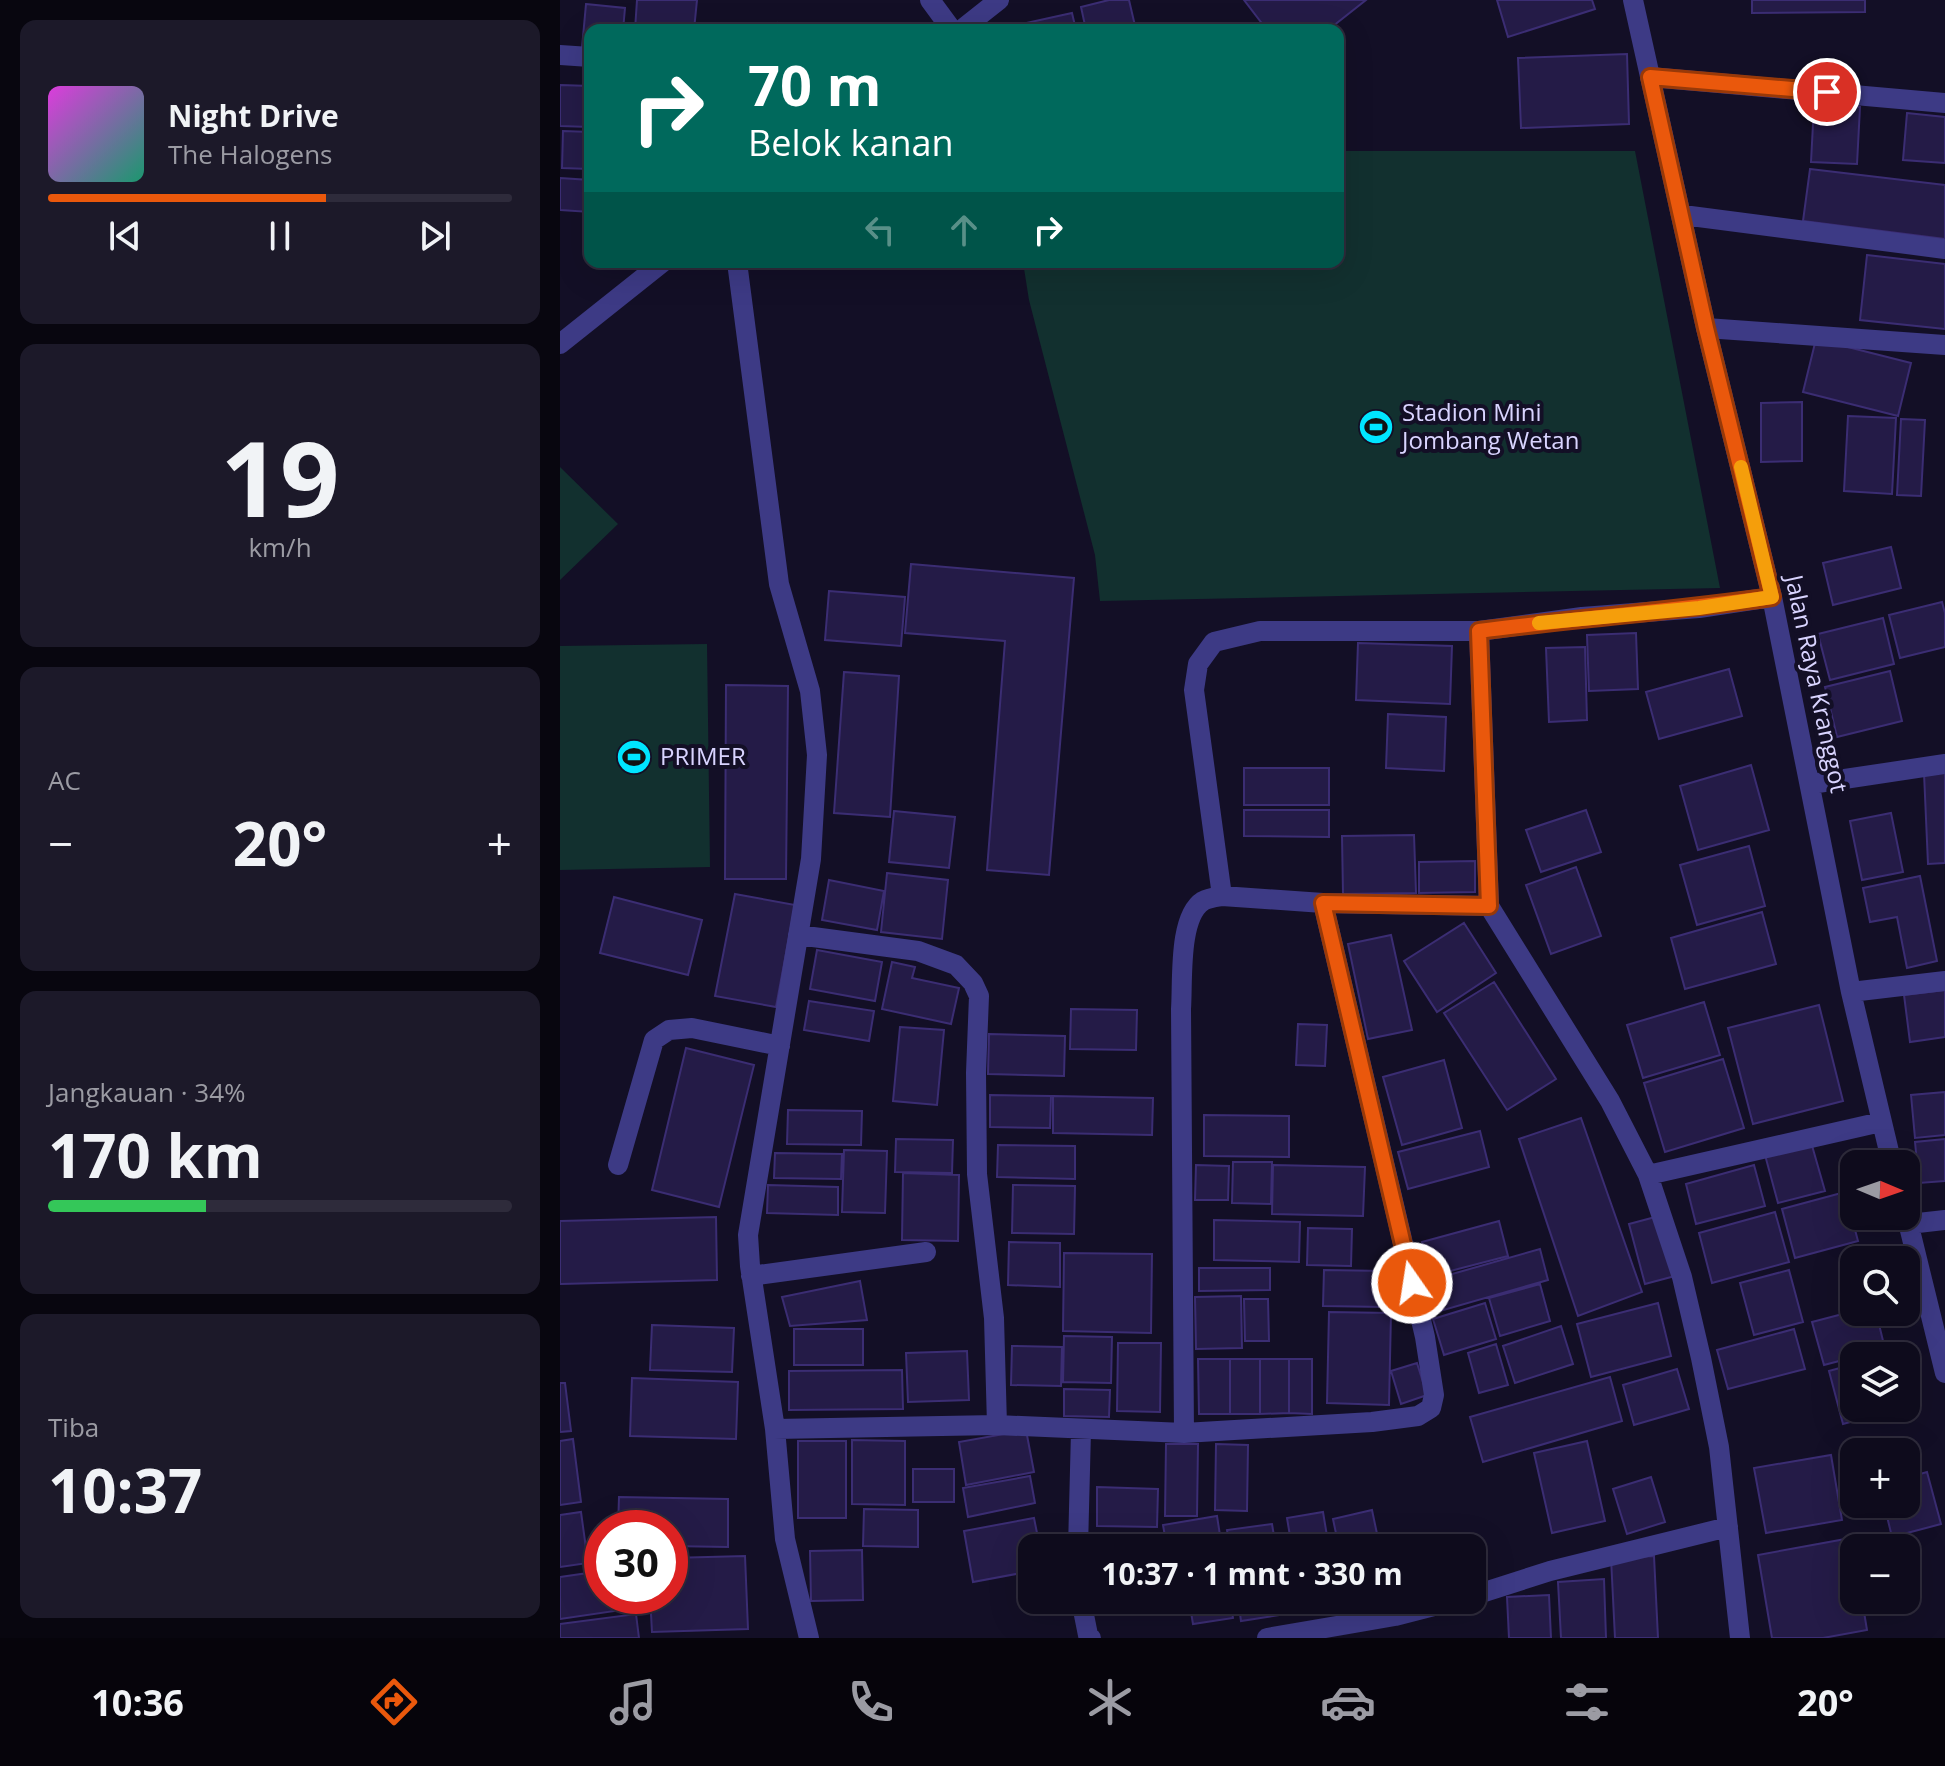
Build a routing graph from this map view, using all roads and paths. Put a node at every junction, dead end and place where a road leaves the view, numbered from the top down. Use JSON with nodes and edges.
{"nodes":[{"id":1,"x":930,"y":0,"type":"edge"},
{"id":2,"x":999,"y":0,"type":"edge"},
{"id":3,"x":1633,"y":0,"type":"edge"},
{"id":4,"x":948,"y":24,"type":"edge"},
{"id":5,"x":969,"y":24,"type":"edge"},
{"id":6,"x":560,"y":55,"type":"edge"},
{"id":7,"x":584,"y":57,"type":"edge"},
{"id":8,"x":1650,"y":77,"type":"junction"},
{"id":9,"x":1945,"y":103,"type":"edge"},
{"id":10,"x":1683,"y":215,"type":"junction"},
{"id":11,"x":1945,"y":249,"type":"edge"},
{"id":12,"x":655,"y":268,"type":"edge"},
{"id":13,"x":738,"y":268,"type":"edge"},
{"id":14,"x":1706,"y":328,"type":"junction"},
{"id":15,"x":560,"y":344,"type":"edge"},
{"id":16,"x":1945,"y":345,"type":"edge"},
{"id":17,"x":1772,"y":597,"type":"junction"},
{"id":18,"x":1479,"y":631,"type":"junction"},
{"id":19,"x":1945,"y":764,"type":"edge"},
{"id":20,"x":1811,"y":784,"type":"junction"},
{"id":21,"x":1222,"y":896,"type":"junction"},
{"id":22,"x":1323,"y":903,"type":"junction"},
{"id":23,"x":1489,"y":906,"type":"junction"},
{"id":24,"x":798,"y":935,"type":"junction"},
{"id":25,"x":1945,"y":981,"type":"edge"},
{"id":26,"x":1851,"y":992,"type":"junction"},
{"id":27,"x":780,"y":1046,"type":"junction"},
{"id":28,"x":1881,"y":1122,"type":"junction"},
{"id":29,"x":1888,"y":1150,"type":"edge"},
{"id":30,"x":618,"y":1165,"type":"dead end"},
{"id":31,"x":1648,"y":1175,"type":"junction"},
{"id":32,"x":1920,"y":1219,"type":"edge"},
{"id":33,"x":1945,"y":1220,"type":"edge"},
{"id":34,"x":1910,"y":1230,"type":"edge"},
{"id":35,"x":926,"y":1252,"type":"dead end"},
{"id":36,"x":751,"y":1276,"type":"junction"},
{"id":37,"x":1945,"y":1373,"type":"edge"},
{"id":38,"x":997,"y":1425,"type":"junction"},
{"id":39,"x":775,"y":1429,"type":"junction"},
{"id":40,"x":1081,"y":1431,"type":"junction"},
{"id":41,"x":1184,"y":1433,"type":"junction"},
{"id":42,"x":1728,"y":1527,"type":"junction"},
{"id":43,"x":1078,"y":1534,"type":"edge"},
{"id":44,"x":1486,"y":1592,"type":"edge"},
{"id":45,"x":1084,"y":1614,"type":"edge"},
{"id":46,"x":1403,"y":1614,"type":"edge"},
{"id":47,"x":809,"y":1638,"type":"edge"},
{"id":48,"x":1091,"y":1638,"type":"edge"},
{"id":49,"x":1267,"y":1638,"type":"edge"},
{"id":50,"x":1740,"y":1638,"type":"edge"}],
"edges":[{"from":1,"to":4,"type":"street"},
{"from":2,"to":5,"type":"street"},
{"from":3,"to":8,"type":"street","name":"Jalan Raya Kranggot"},
{"from":6,"to":7,"type":"street"},
{"from":8,"to":9,"type":"street"},
{"from":8,"to":10,"type":"street","name":"Jalan Raya Kranggot"},
{"from":10,"to":11,"type":"street"},
{"from":10,"to":14,"type":"street","name":"Jalan Raya Kranggot"},
{"from":12,"to":15,"type":"street"},
{"from":13,"to":24,"type":"street"},
{"from":14,"to":16,"type":"street"},
{"from":14,"to":17,"type":"street","name":"Jalan Raya Kranggot"},
{"from":17,"to":18,"type":"street"},
{"from":17,"to":20,"type":"street","name":"Jalan Raya Kranggot"},
{"from":18,"to":21,"type":"street"},
{"from":18,"to":23,"type":"street"},
{"from":19,"to":20,"type":"street"},
{"from":20,"to":26,"type":"street","name":"Jalan Raya Kranggot"},
{"from":21,"to":22,"type":"street"},
{"from":21,"to":41,"type":"street"},
{"from":22,"to":23,"type":"street"},
{"from":22,"to":41,"type":"street"},
{"from":23,"to":31,"type":"street"},
{"from":24,"to":27,"type":"street"},
{"from":24,"to":38,"type":"street"},
{"from":25,"to":26,"type":"street"},
{"from":26,"to":28,"type":"street","name":"Jalan Raya Kranggot"},
{"from":27,"to":30,"type":"street"},
{"from":27,"to":36,"type":"street"},
{"from":28,"to":29,"type":"street","name":"Jalan Raya Kranggot"},
{"from":28,"to":31,"type":"street"},
{"from":31,"to":42,"type":"street"},
{"from":32,"to":33,"type":"street"},
{"from":34,"to":37,"type":"street"},
{"from":35,"to":36,"type":"street"},
{"from":36,"to":39,"type":"street"},
{"from":38,"to":39,"type":"street"},
{"from":38,"to":40,"type":"street"},
{"from":39,"to":47,"type":"street"},
{"from":40,"to":41,"type":"street"},
{"from":40,"to":43,"type":"street"},
{"from":42,"to":44,"type":"street"},
{"from":42,"to":50,"type":"street"},
{"from":45,"to":48,"type":"street"},
{"from":46,"to":49,"type":"street"}]}
